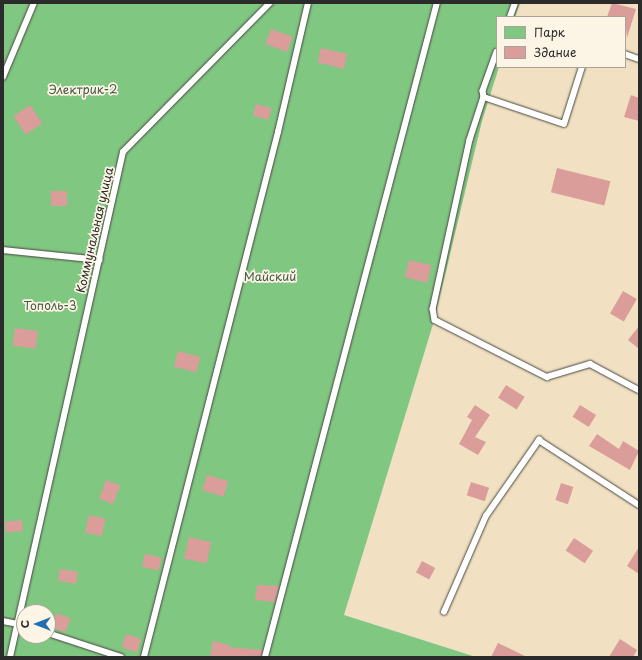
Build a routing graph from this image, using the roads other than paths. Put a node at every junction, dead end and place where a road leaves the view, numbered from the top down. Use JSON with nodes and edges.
{"nodes":[{"id":1,"x":34,"y":3,"type":"edge"},
{"id":2,"x":270,"y":3,"type":"edge"},
{"id":3,"x":308,"y":3,"type":"edge"},
{"id":4,"x":437,"y":3,"type":"edge"},
{"id":5,"x":515,"y":3,"type":"edge"},
{"id":6,"x":510,"y":16,"type":"edge"},
{"id":7,"x":626,"y":54,"type":"edge"},
{"id":8,"x":496,"y":55,"type":"edge"},
{"id":9,"x":639,"y":59,"type":"edge"},
{"id":10,"x":582,"y":68,"type":"edge"},
{"id":11,"x":3,"y":77,"type":"edge"},
{"id":12,"x":484,"y":97,"type":"junction"},
{"id":13,"x":3,"y":250,"type":"edge"},
{"id":14,"x":99,"y":260,"type":"junction"},
{"id":15,"x":639,"y":390,"type":"edge"},
{"id":16,"x":639,"y":505,"type":"edge"},
{"id":17,"x":21,"y":604,"type":"edge"},
{"id":18,"x":444,"y":612,"type":"dead end"},
{"id":19,"x":3,"y":621,"type":"edge"},
{"id":20,"x":16,"y":623,"type":"edge"},
{"id":21,"x":16,"y":628,"type":"edge"},
{"id":22,"x":56,"y":636,"type":"edge"},
{"id":23,"x":10,"y":657,"type":"edge"},
{"id":24,"x":121,"y":657,"type":"edge"},
{"id":25,"x":144,"y":657,"type":"edge"},
{"id":26,"x":265,"y":657,"type":"edge"}],
"edges":[{"from":1,"to":11,"type":"lane"},
{"from":2,"to":14,"type":"lane","name":"Коммунальная улица"},
{"from":3,"to":25,"type":"lane"},
{"from":4,"to":26,"type":"lane"},
{"from":5,"to":6,"type":"lane"},
{"from":7,"to":9,"type":"lane"},
{"from":8,"to":12,"type":"lane"},
{"from":10,"to":12,"type":"lane"},
{"from":12,"to":15,"type":"lane"},
{"from":13,"to":14,"type":"lane"},
{"from":14,"to":17,"type":"lane","name":"Коммунальная улица"},
{"from":16,"to":18,"type":"lane"},
{"from":19,"to":20,"type":"lane"},
{"from":21,"to":23,"type":"lane","name":"Коммунальная улица"},
{"from":22,"to":24,"type":"lane"}]}
